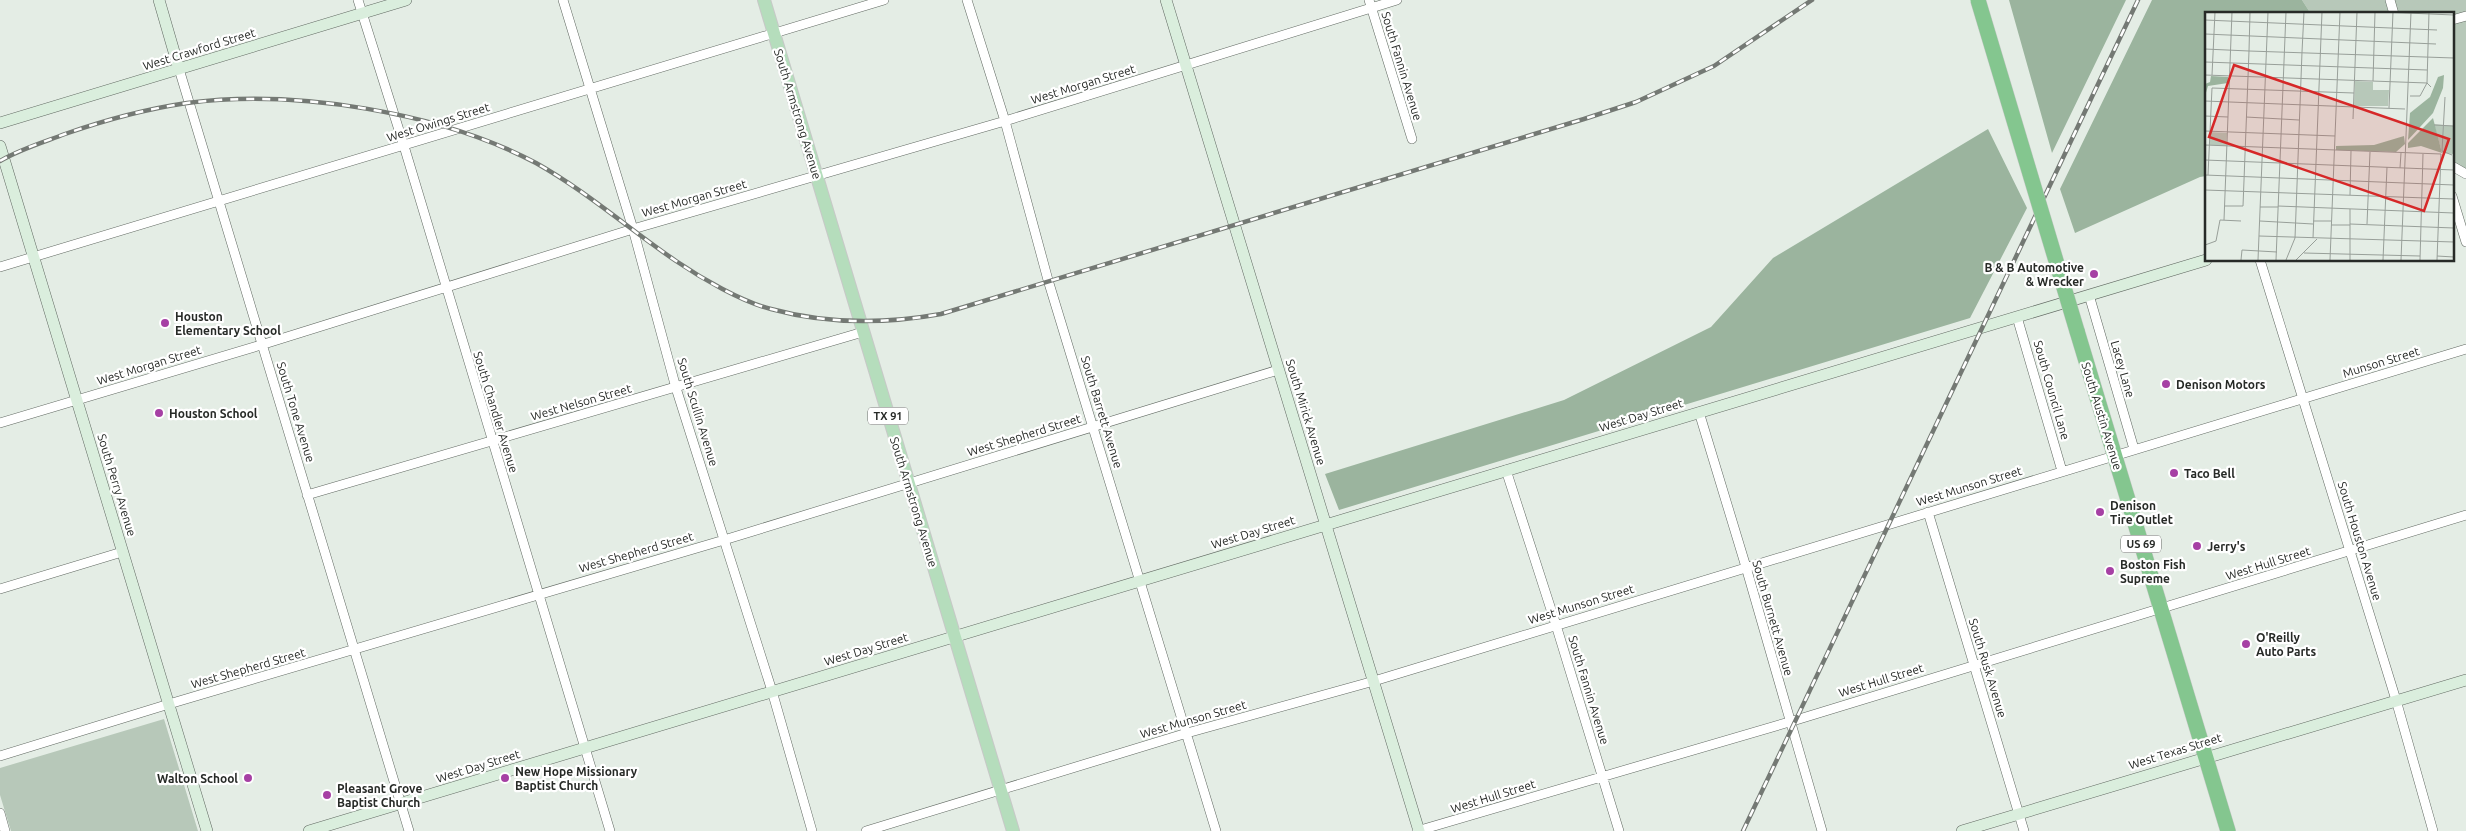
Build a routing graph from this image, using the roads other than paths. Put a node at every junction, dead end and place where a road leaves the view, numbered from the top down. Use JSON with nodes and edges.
{"nodes":[{"id":1,"x":159,"y":0,"type":"edge"},
{"id":2,"x":358,"y":0,"type":"edge"},
{"id":3,"x":406,"y":0,"type":"edge"},
{"id":4,"x":563,"y":0,"type":"edge"},
{"id":5,"x":764,"y":0,"type":"edge"},
{"id":6,"x":884,"y":0,"type":"edge"},
{"id":7,"x":967,"y":0,"type":"edge"},
{"id":8,"x":1166,"y":0,"type":"edge"},
{"id":9,"x":1397,"y":0,"type":"edge"},
{"id":10,"x":1978,"y":0,"type":"edge"},
{"id":11,"x":1370,"y":4,"type":"edge"},
{"id":12,"x":362,"y":14,"type":"junction"},
{"id":13,"x":774,"y":34,"type":"junction"},
{"id":14,"x":1186,"y":64,"type":"junction"},
{"id":15,"x":179,"y":69,"type":"junction"},
{"id":16,"x":590,"y":88,"type":"junction"},
{"id":17,"x":1006,"y":121,"type":"junction"},
{"id":18,"x":0,"y":123,"type":"edge"},
{"id":19,"x":1412,"y":139,"type":"dead end"},
{"id":20,"x":0,"y":146,"type":"edge"},
{"id":21,"x":404,"y":146,"type":"junction"},
{"id":22,"x":2454,"y":167,"type":"edge"},
{"id":23,"x":2466,"y":174,"type":"edge"},
{"id":24,"x":816,"y":175,"type":"junction"},
{"id":25,"x":218,"y":201,"type":"junction"},
{"id":26,"x":2454,"y":203,"type":"edge"},
{"id":27,"x":633,"y":229,"type":"junction"},
{"id":28,"x":2466,"y":242,"type":"edge"},
{"id":29,"x":33,"y":255,"type":"junction"},
{"id":30,"x":2205,"y":260,"type":"edge"},
{"id":31,"x":2260,"y":261,"type":"edge"},
{"id":32,"x":0,"y":267,"type":"edge"},
{"id":33,"x":445,"y":286,"type":"junction"},
{"id":34,"x":2089,"y":295,"type":"junction"},
{"id":35,"x":2017,"y":317,"type":"junction"},
{"id":36,"x":863,"y":332,"type":"junction"},
{"id":37,"x":261,"y":345,"type":"junction"},
{"id":38,"x":2466,"y":349,"type":"edge"},
{"id":39,"x":1278,"y":370,"type":"junction"},
{"id":40,"x":676,"y":388,"type":"junction"},
{"id":41,"x":2303,"y":399,"type":"junction"},
{"id":42,"x":76,"y":400,"type":"junction"},
{"id":43,"x":1698,"y":412,"type":"junction"},
{"id":44,"x":0,"y":423,"type":"edge"},
{"id":45,"x":1093,"y":427,"type":"junction"},
{"id":46,"x":491,"y":440,"type":"junction"},
{"id":47,"x":2134,"y":449,"type":"junction"},
{"id":48,"x":2114,"y":455,"type":"junction"},
{"id":49,"x":1506,"y":470,"type":"junction"},
{"id":50,"x":2062,"y":471,"type":"junction"},
{"id":51,"x":908,"y":484,"type":"junction"},
{"id":52,"x":306,"y":495,"type":"junction"},
{"id":53,"x":1928,"y":512,"type":"junction"},
{"id":54,"x":2466,"y":516,"type":"edge"},
{"id":55,"x":1326,"y":525,"type":"junction"},
{"id":56,"x":724,"y":540,"type":"junction"},
{"id":57,"x":2351,"y":551,"type":"junction"},
{"id":58,"x":122,"y":552,"type":"junction"},
{"id":59,"x":1746,"y":567,"type":"junction"},
{"id":60,"x":1140,"y":582,"type":"junction"},
{"id":61,"x":0,"y":589,"type":"edge"},
{"id":62,"x":539,"y":594,"type":"junction"},
{"id":63,"x":2160,"y":608,"type":"junction"},
{"id":64,"x":1556,"y":625,"type":"junction"},
{"id":65,"x":955,"y":637,"type":"junction"},
{"id":66,"x":355,"y":650,"type":"junction"},
{"id":67,"x":1973,"y":664,"type":"junction"},
{"id":68,"x":2466,"y":680,"type":"edge"},
{"id":69,"x":1374,"y":681,"type":"junction"},
{"id":70,"x":772,"y":691,"type":"junction"},
{"id":71,"x":2396,"y":700,"type":"junction"},
{"id":72,"x":168,"y":704,"type":"junction"},
{"id":73,"x":1789,"y":722,"type":"junction"},
{"id":74,"x":1187,"y":734,"type":"junction"},
{"id":75,"x":584,"y":748,"type":"junction"},
{"id":76,"x":0,"y":756,"type":"edge"},
{"id":77,"x":2205,"y":756,"type":"junction"},
{"id":78,"x":1602,"y":776,"type":"junction"},
{"id":79,"x":1000,"y":790,"type":"junction"},
{"id":80,"x":401,"y":803,"type":"junction"},
{"id":81,"x":0,"y":813,"type":"edge"},
{"id":82,"x":2019,"y":814,"type":"junction"},
{"id":83,"x":5,"y":831,"type":"edge"},
{"id":84,"x":207,"y":831,"type":"edge"},
{"id":85,"x":309,"y":831,"type":"edge"},
{"id":86,"x":409,"y":831,"type":"edge"},
{"id":87,"x":610,"y":831,"type":"edge"},
{"id":88,"x":812,"y":831,"type":"edge"},
{"id":89,"x":866,"y":831,"type":"edge"},
{"id":90,"x":1013,"y":831,"type":"edge"},
{"id":91,"x":1216,"y":831,"type":"edge"},
{"id":92,"x":1418,"y":831,"type":"edge"},
{"id":93,"x":1619,"y":831,"type":"edge"},
{"id":94,"x":1822,"y":831,"type":"edge"},
{"id":95,"x":1962,"y":831,"type":"edge"},
{"id":96,"x":2024,"y":831,"type":"edge"},
{"id":97,"x":2228,"y":831,"type":"edge"},
{"id":98,"x":2433,"y":831,"type":"edge"}],
"edges":[{"from":1,"to":15,"type":"street","name":"South Tone Avenue"},
{"from":2,"to":12,"type":"street","name":"South Chandler Avenue"},
{"from":3,"to":12,"type":"street","name":"West Crawford Street"},
{"from":4,"to":16,"type":"street","name":"South Scullin Avenue"},
{"from":5,"to":13,"type":"main road","name":"South Armstrong Avenue","number":"TX 91"},
{"from":6,"to":13,"type":"street","name":"West Owings Street"},
{"from":7,"to":17,"type":"street","name":"South Barrett Avenue"},
{"from":8,"to":14,"type":"street","name":"South Mirick Avenue"},
{"from":9,"to":11,"type":"street","name":"West Morgan Street"},
{"from":10,"to":48,"type":"highway","name":"South Austin Avenue","number":"US 69","bridge":true},
{"from":11,"to":14,"type":"street","name":"West Morgan Street"},
{"from":11,"to":19,"type":"street","name":"South Fannin Avenue"},
{"from":12,"to":15,"type":"street","name":"West Crawford Street"},
{"from":12,"to":21,"type":"street","name":"South Chandler Avenue"},
{"from":13,"to":16,"type":"street","name":"West Owings Street"},
{"from":13,"to":24,"type":"main road","name":"South Armstrong Avenue","number":"TX 91"},
{"from":14,"to":17,"type":"street","name":"West Morgan Street"},
{"from":14,"to":39,"type":"street","name":"South Mirick Avenue"},
{"from":15,"to":18,"type":"street","name":"West Crawford Street"},
{"from":15,"to":25,"type":"street","name":"South Tone Avenue"},
{"from":16,"to":21,"type":"street","name":"West Owings Street"},
{"from":16,"to":27,"type":"street","name":"South Scullin Avenue"},
{"from":17,"to":24,"type":"street","name":"West Morgan Street"},
{"from":17,"to":45,"type":"street","name":"South Barrett Avenue"},
{"from":20,"to":29,"type":"street","name":"South Perry Avenue"},
{"from":21,"to":25,"type":"street","name":"West Owings Street"},
{"from":21,"to":33,"type":"street","name":"South Chandler Avenue"},
{"from":22,"to":23,"type":"street"},
{"from":24,"to":27,"type":"street","name":"West Morgan Street"},
{"from":24,"to":36,"type":"main road","name":"South Armstrong Avenue","number":"TX 91"},
{"from":25,"to":29,"type":"street","name":"West Owings Street"},
{"from":25,"to":37,"type":"street","name":"South Tone Avenue"},
{"from":26,"to":28,"type":"street"},
{"from":27,"to":33,"type":"street","name":"West Morgan Street"},
{"from":27,"to":40,"type":"street","name":"South Scullin Avenue"},
{"from":29,"to":32,"type":"street","name":"West Owings Street"},
{"from":29,"to":42,"type":"street","name":"South Perry Avenue"},
{"from":30,"to":34,"type":"street","name":"West Day Street"},
{"from":31,"to":41,"type":"street","name":"South Houston Avenue"},
{"from":33,"to":37,"type":"street","name":"West Morgan Street"},
{"from":33,"to":46,"type":"street","name":"South Chandler Avenue"},
{"from":34,"to":35,"type":"street","name":"West Day Street"},
{"from":34,"to":47,"type":"street","name":"Lacey Lane"},
{"from":35,"to":43,"type":"street","name":"West Day Street"},
{"from":35,"to":50,"type":"street","name":"South Council Lane"},
{"from":36,"to":40,"type":"street","name":"West Nelson Street"},
{"from":36,"to":51,"type":"main road","name":"South Armstrong Avenue","number":"TX 91"},
{"from":37,"to":42,"type":"street","name":"West Morgan Street"},
{"from":37,"to":52,"type":"street","name":"South Tone Avenue"},
{"from":38,"to":41,"type":"street","name":"Munson Street"},
{"from":39,"to":45,"type":"street","name":"West Shepherd Street"},
{"from":39,"to":55,"type":"street","name":"South Mirick Avenue"},
{"from":40,"to":46,"type":"street","name":"West Nelson Street"},
{"from":40,"to":56,"type":"street","name":"South Scullin Avenue"},
{"from":41,"to":47,"type":"street","name":"West Munson Street"},
{"from":41,"to":57,"type":"street","name":"South Houston Avenue"},
{"from":42,"to":44,"type":"street","name":"West Morgan Street"},
{"from":42,"to":58,"type":"street","name":"South Perry Avenue"},
{"from":43,"to":49,"type":"street","name":"West Day Street"},
{"from":43,"to":59,"type":"street","name":"South Burnett Avenue"},
{"from":45,"to":51,"type":"street","name":"West Shepherd Street"},
{"from":45,"to":60,"type":"street","name":"South Barrett Avenue"},
{"from":46,"to":52,"type":"street","name":"West Nelson Street"},
{"from":46,"to":62,"type":"street","name":"South Chandler Avenue"},
{"from":47,"to":48,"type":"street","name":"West Munson Street"},
{"from":48,"to":50,"type":"street","name":"West Munson Street"},
{"from":48,"to":63,"type":"highway","name":"South Austin Avenue","number":"US 69"},
{"from":49,"to":55,"type":"street","name":"West Day Street"},
{"from":49,"to":64,"type":"street","name":"South Fannin Avenue"},
{"from":50,"to":53,"type":"street","name":"West Munson Street"},
{"from":51,"to":56,"type":"street","name":"West Shepherd Street"},
{"from":51,"to":65,"type":"main road","name":"South Armstrong Avenue","number":"TX 91"},
{"from":52,"to":66,"type":"street","name":"South Tone Avenue"},
{"from":53,"to":59,"type":"street","name":"West Munson Street"},
{"from":53,"to":67,"type":"street","name":"South Rusk Avenue"},
{"from":54,"to":57,"type":"street","name":"West Hull Street"},
{"from":55,"to":60,"type":"street","name":"West Day Street"},
{"from":55,"to":69,"type":"street","name":"South Mirick Avenue"},
{"from":56,"to":62,"type":"street","name":"West Shepherd Street"},
{"from":56,"to":70,"type":"street","name":"South Scullin Avenue"},
{"from":57,"to":63,"type":"street","name":"West Hull Street"},
{"from":57,"to":71,"type":"street","name":"South Houston Avenue"},
{"from":58,"to":61,"type":"street"},
{"from":58,"to":72,"type":"street","name":"South Perry Avenue"},
{"from":59,"to":64,"type":"street","name":"West Munson Street"},
{"from":59,"to":73,"type":"street","name":"South Burnett Avenue"},
{"from":60,"to":65,"type":"street","name":"West Day Street"},
{"from":60,"to":74,"type":"street","name":"South Barrett Avenue"},
{"from":62,"to":66,"type":"street","name":"West Shepherd Street"},
{"from":62,"to":75,"type":"street","name":"South Chandler Avenue"},
{"from":63,"to":67,"type":"street","name":"West Hull Street"},
{"from":63,"to":77,"type":"highway","name":"South Austin Avenue","number":"US 69"},
{"from":64,"to":69,"type":"street","name":"West Munson Street"},
{"from":64,"to":78,"type":"street","name":"South Fannin Avenue"},
{"from":65,"to":70,"type":"street","name":"West Day Street"},
{"from":65,"to":79,"type":"main road","name":"South Armstrong Avenue","number":"TX 91"},
{"from":66,"to":72,"type":"street","name":"West Shepherd Street"},
{"from":66,"to":80,"type":"street","name":"South Tone Avenue"},
{"from":67,"to":73,"type":"street","name":"West Hull Street"},
{"from":67,"to":82,"type":"street","name":"South Rusk Avenue"},
{"from":68,"to":71,"type":"street","name":"West Texas Street"},
{"from":69,"to":74,"type":"street","name":"West Munson Street"},
{"from":69,"to":92,"type":"street","name":"South Mirick Avenue"},
{"from":70,"to":75,"type":"street","name":"West Day Street"},
{"from":70,"to":88,"type":"street","name":"South Scullin Avenue"},
{"from":71,"to":77,"type":"street","name":"West Texas Street"},
{"from":71,"to":98,"type":"street","name":"South Houston Avenue"},
{"from":72,"to":76,"type":"street","name":"West Shepherd Street"},
{"from":72,"to":84,"type":"street","name":"South Perry Avenue"},
{"from":73,"to":78,"type":"street","name":"West Hull Street"},
{"from":73,"to":94,"type":"street","name":"South Burnett Avenue"},
{"from":74,"to":79,"type":"street","name":"West Munson Street"},
{"from":74,"to":91,"type":"street","name":"South Barrett Avenue"},
{"from":75,"to":80,"type":"street","name":"West Day Street"},
{"from":75,"to":87,"type":"street","name":"South Chandler Avenue"},
{"from":77,"to":82,"type":"street","name":"West Texas Street"},
{"from":77,"to":97,"type":"highway","name":"South Austin Avenue","number":"US 69"},
{"from":78,"to":92,"type":"street","name":"West Hull Street"},
{"from":78,"to":93,"type":"street","name":"South Fannin Avenue"},
{"from":79,"to":89,"type":"street","name":"West Munson Street"},
{"from":79,"to":90,"type":"main road","name":"South Armstrong Avenue","number":"TX 91"},
{"from":80,"to":85,"type":"street","name":"West Day Street"},
{"from":80,"to":86,"type":"street","name":"South Tone Avenue"},
{"from":81,"to":83,"type":"street"},
{"from":82,"to":95,"type":"street","name":"West Texas Street"},
{"from":82,"to":96,"type":"street","name":"South Rusk Avenue"}]}
